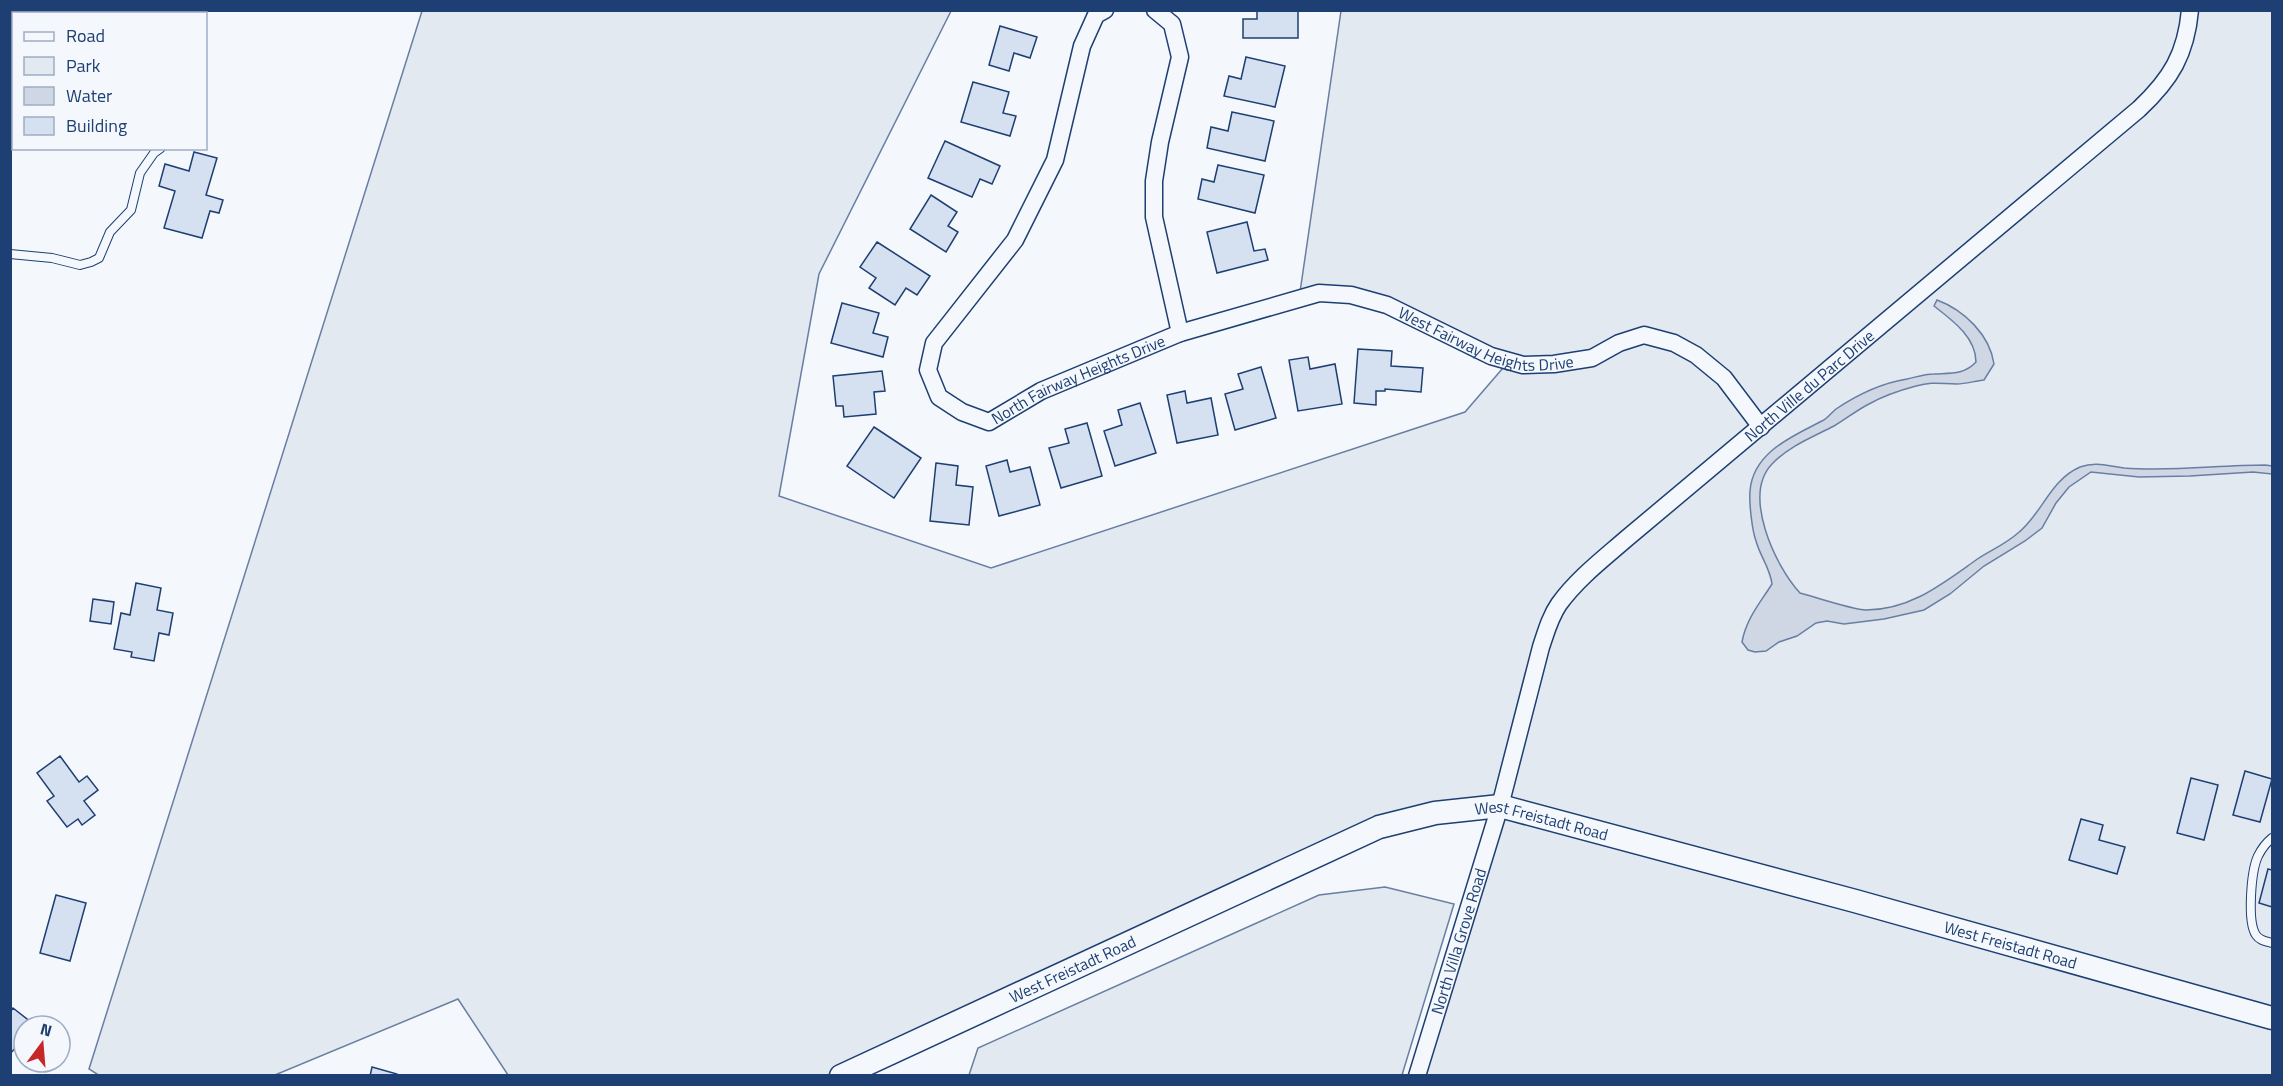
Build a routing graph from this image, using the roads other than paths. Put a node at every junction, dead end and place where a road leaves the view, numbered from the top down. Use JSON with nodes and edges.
{"nodes":[{"id":1,"x":1105,"y":10,"type":"edge"},
{"id":2,"x":1155,"y":10,"type":"edge"},
{"id":3,"x":2190,"y":10,"type":"edge"},
{"id":4,"x":158,"y":150,"type":"edge"},
{"id":5,"x":10,"y":254,"type":"edge"},
{"id":6,"x":1179,"y":333,"type":"junction"},
{"id":7,"x":1761,"y":427,"type":"junction"},
{"id":8,"x":1500,"y":806,"type":"junction"},
{"id":9,"x":2272,"y":838,"type":"edge"},
{"id":10,"x":2272,"y":943,"type":"edge"},
{"id":11,"x":2272,"y":1018,"type":"edge"},
{"id":12,"x":841,"y":1076,"type":"edge"},
{"id":13,"x":1417,"y":1076,"type":"edge"}],
"edges":[{"from":1,"to":6,"type":"street","name":"North Fairway Heights Drive"},
{"from":2,"to":6,"type":"street","name":"North Fairway Heights Drive"},
{"from":3,"to":7,"type":"street","name":"North Ville du Parc Drive"},
{"from":4,"to":5,"type":"lane"},
{"from":6,"to":7,"type":"street","name":"West Fairway Heights Drive"},
{"from":7,"to":8,"type":"street","name":"North Ville du Parc Drive"},
{"from":8,"to":11,"type":"street","name":"West Freistadt Road"},
{"from":8,"to":12,"type":"street","name":"West Freistadt Road"},
{"from":8,"to":13,"type":"street","name":"North Villa Grove Road"},
{"from":9,"to":10,"type":"lane"}]}
